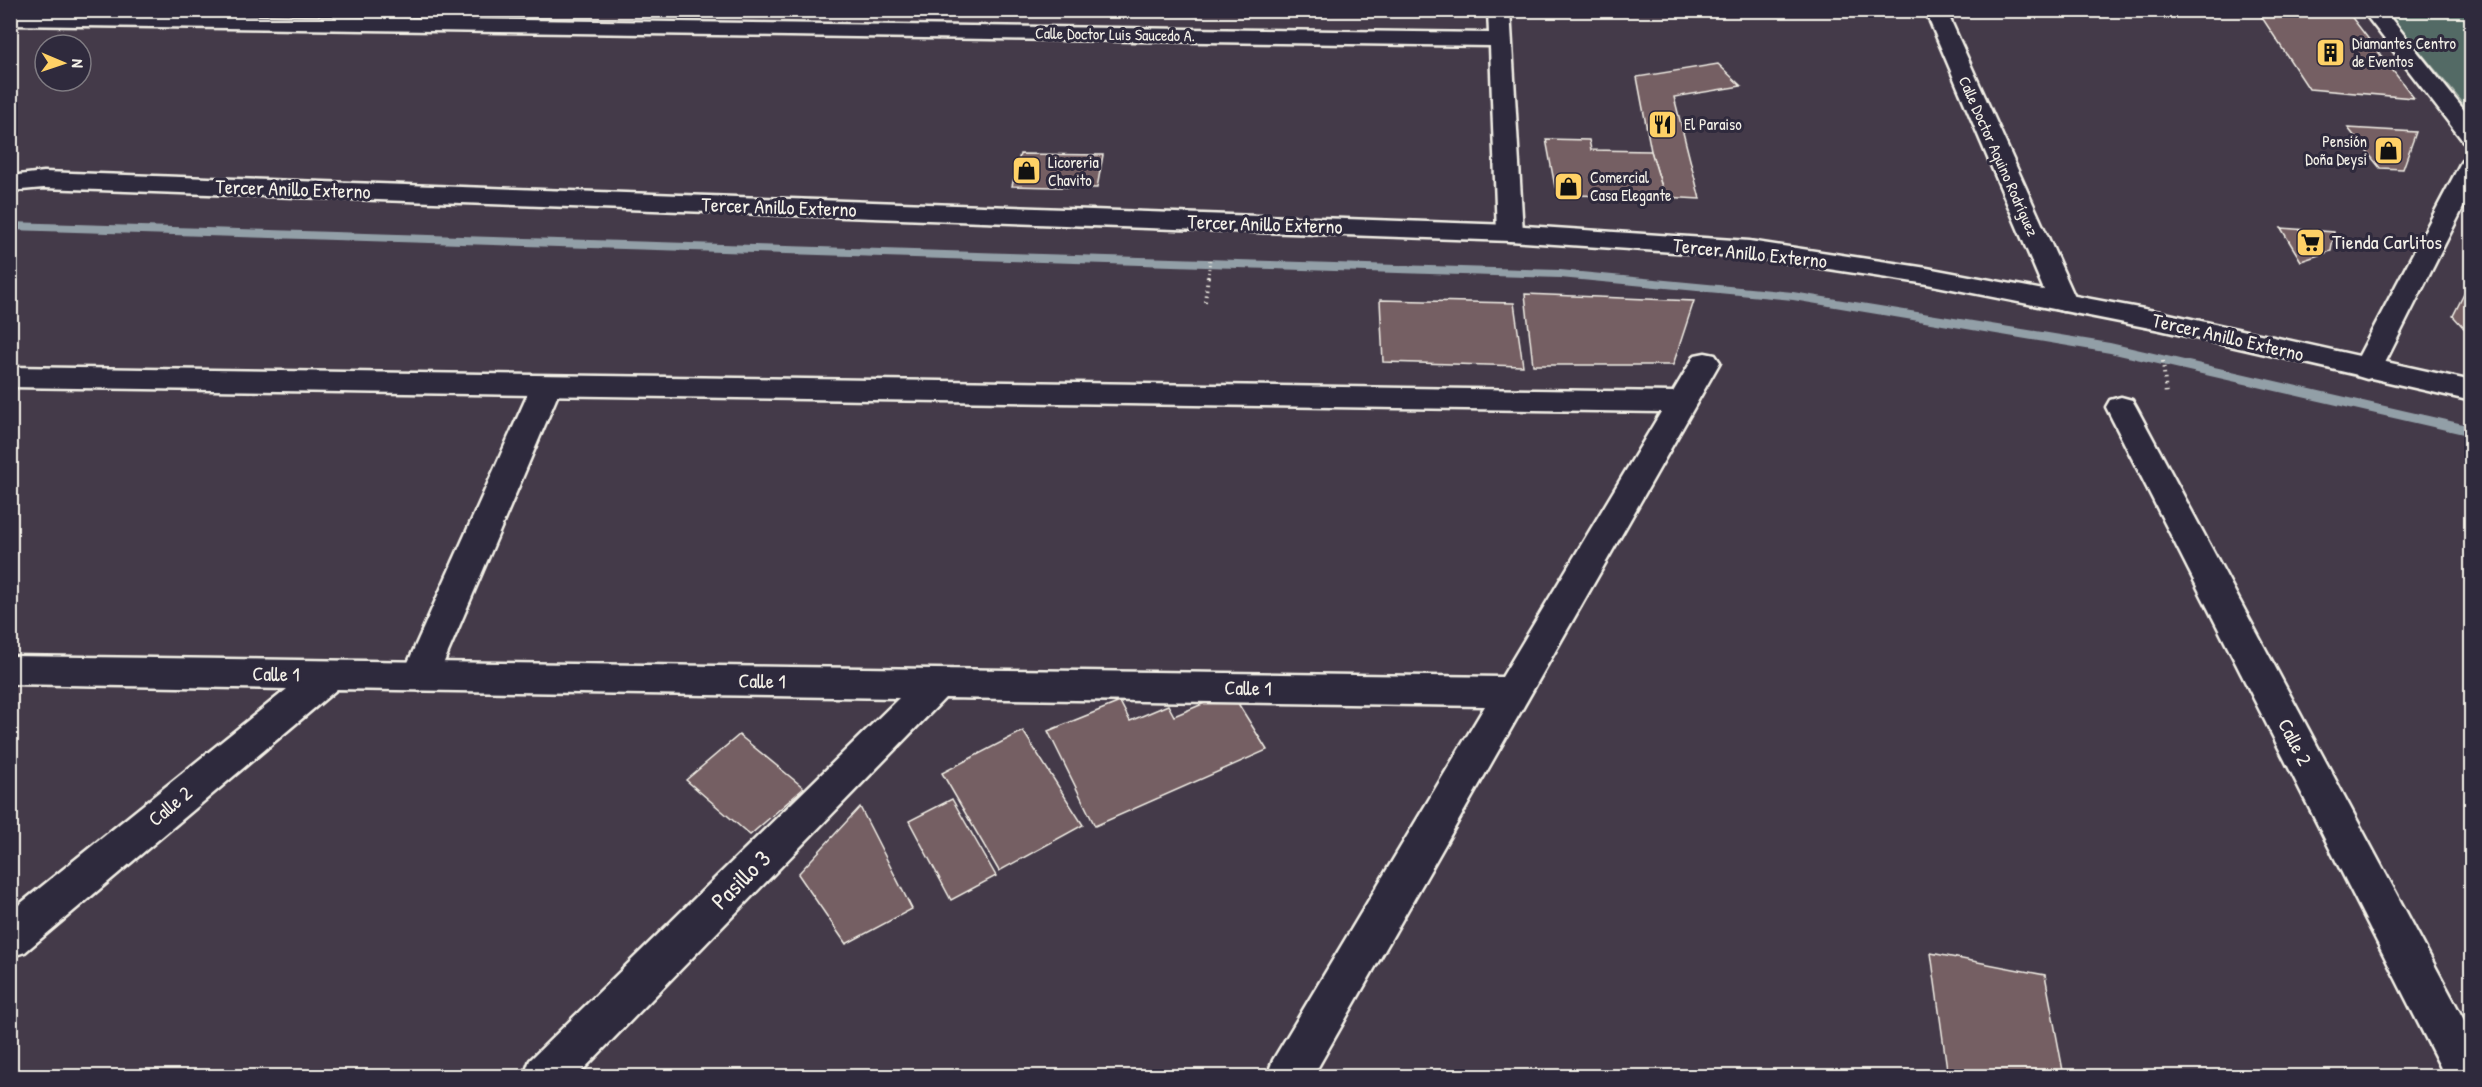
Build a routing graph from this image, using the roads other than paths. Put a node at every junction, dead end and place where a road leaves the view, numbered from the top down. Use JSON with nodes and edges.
{"nodes":[{"id":1,"x":1128,"y":10,"type":"edge"},
{"id":2,"x":1499,"y":10,"type":"edge"},
{"id":3,"x":1935,"y":10,"type":"edge"},
{"id":4,"x":2372,"y":10,"type":"edge"},
{"id":5,"x":10,"y":19,"type":"edge"},
{"id":6,"x":1124,"y":34,"type":"junction"},
{"id":7,"x":1500,"y":40,"type":"junction"},
{"id":8,"x":2472,"y":136,"type":"edge"},
{"id":9,"x":2472,"y":164,"type":"edge"},
{"id":10,"x":10,"y":173,"type":"edge"},
{"id":11,"x":44,"y":180,"type":"junction"},
{"id":12,"x":10,"y":184,"type":"edge"},
{"id":13,"x":1510,"y":233,"type":"junction"},
{"id":14,"x":2063,"y":302,"type":"junction"},
{"id":15,"x":1705,"y":362,"type":"dead end"},
{"id":16,"x":2367,"y":369,"type":"junction"},
{"id":17,"x":10,"y":377,"type":"edge"},
{"id":18,"x":546,"y":387,"type":"junction"},
{"id":19,"x":2472,"y":391,"type":"edge"},
{"id":20,"x":1681,"y":402,"type":"junction"},
{"id":21,"x":2121,"y":407,"type":"dead end"},
{"id":22,"x":10,"y":670,"type":"edge"},
{"id":23,"x":330,"y":674,"type":"junction"},
{"id":24,"x":420,"y":676,"type":"junction"},
{"id":25,"x":936,"y":684,"type":"junction"},
{"id":26,"x":1513,"y":692,"type":"junction"},
{"id":27,"x":10,"y":938,"type":"edge"},
{"id":28,"x":1301,"y":1074,"type":"edge"},
{"id":29,"x":546,"y":1077,"type":"edge"},
{"id":30,"x":2469,"y":1077,"type":"edge"}],
"edges":[{"from":1,"to":6,"type":"street"},
{"from":2,"to":7,"type":"street"},
{"from":3,"to":14,"type":"street","name":"Calle Doctor Aquino Rodríguez"},
{"from":4,"to":8,"type":"street"},
{"from":5,"to":6,"type":"street","name":"Calle Doctor Luis Saucedo A."},
{"from":6,"to":7,"type":"street","name":"Calle Doctor Luis Saucedo A."},
{"from":7,"to":13,"type":"street"},
{"from":9,"to":16,"type":"street"},
{"from":10,"to":11,"type":"street","name":"Tercer Anillo Externo"},
{"from":11,"to":12,"type":"street","name":"Tercer Anillo Externo"},
{"from":11,"to":13,"type":"street","name":"Tercer Anillo Externo"},
{"from":13,"to":14,"type":"street","name":"Tercer Anillo Externo"},
{"from":14,"to":16,"type":"street","name":"Tercer Anillo Externo"},
{"from":15,"to":20,"type":"street"},
{"from":16,"to":19,"type":"street","name":"Tercer Anillo Externo"},
{"from":17,"to":18,"type":"street"},
{"from":18,"to":20,"type":"street"},
{"from":18,"to":24,"type":"street"},
{"from":20,"to":26,"type":"street"},
{"from":21,"to":30,"type":"street","name":"Calle 2"},
{"from":22,"to":23,"type":"street","name":"Calle 1"},
{"from":23,"to":24,"type":"street","name":"Calle 1"},
{"from":23,"to":27,"type":"street","name":"Calle 2"},
{"from":24,"to":25,"type":"street","name":"Calle 1"},
{"from":25,"to":26,"type":"street","name":"Calle 1"},
{"from":25,"to":29,"type":"street","name":"Pasillo 3"},
{"from":26,"to":28,"type":"street"}]}
